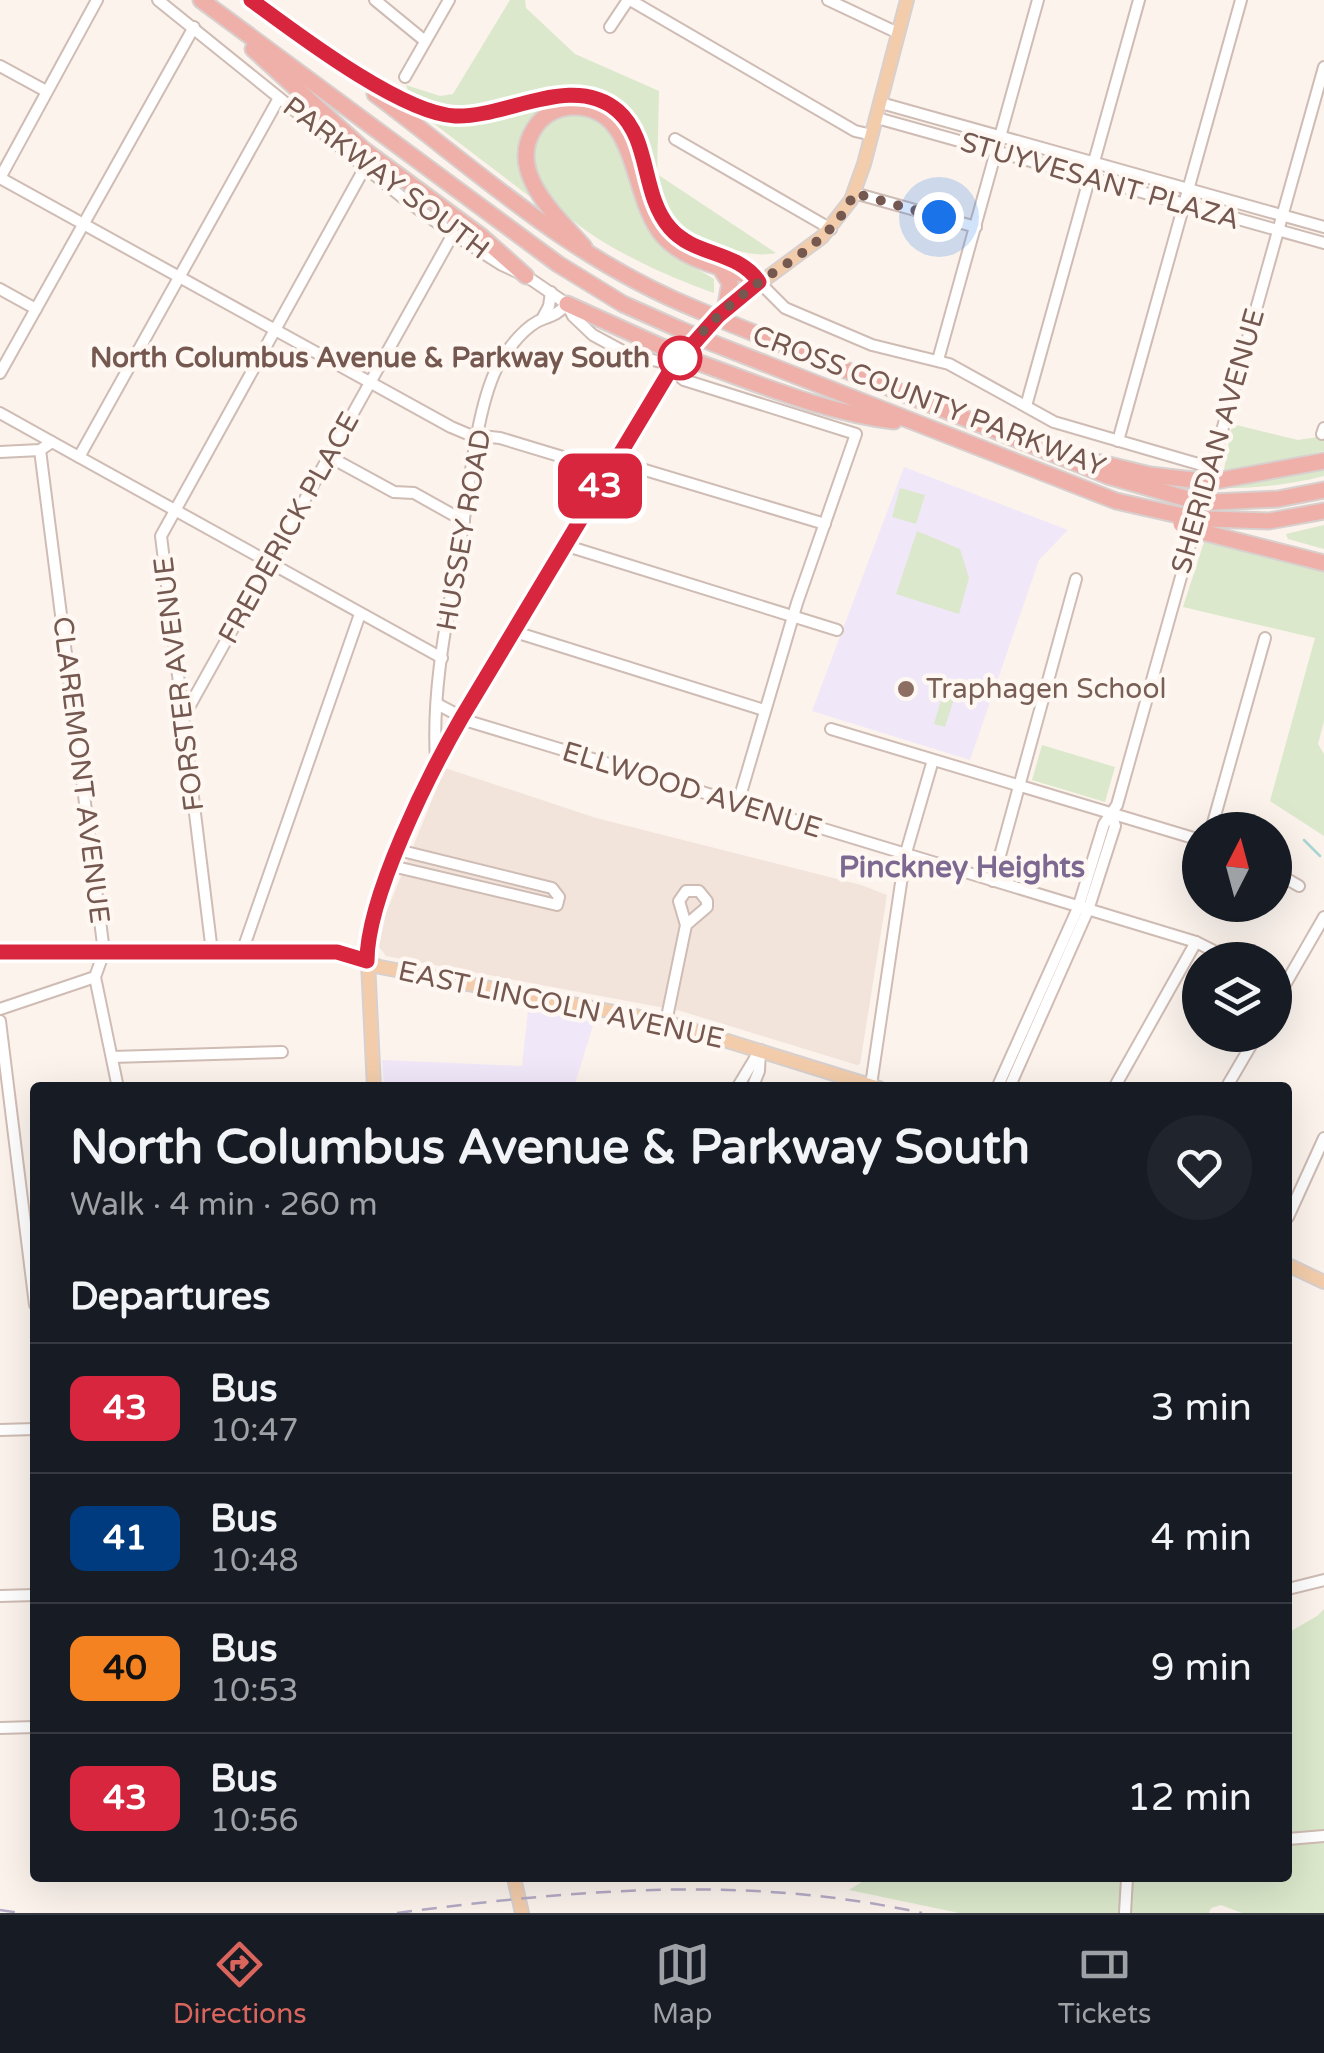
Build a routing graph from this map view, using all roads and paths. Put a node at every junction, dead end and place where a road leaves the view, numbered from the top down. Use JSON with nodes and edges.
{"nodes":[{"id":1,"x":97,"y":0,"type":"edge"},
{"id":2,"x":158,"y":0,"type":"edge"},
{"id":3,"x":251,"y":0,"type":"edge"},
{"id":4,"x":375,"y":0,"type":"edge"},
{"id":5,"x":448,"y":0,"type":"edge"},
{"id":6,"x":629,"y":0,"type":"edge"},
{"id":7,"x":828,"y":0,"type":"edge"},
{"id":8,"x":907,"y":0,"type":"edge"},
{"id":9,"x":1038,"y":0,"type":"edge"},
{"id":10,"x":1139,"y":0,"type":"edge"},
{"id":11,"x":1241,"y":0,"type":"edge"},
{"id":12,"x":204,"y":2,"type":"edge"},
{"id":13,"x":194,"y":27,"type":"junction"},
{"id":14,"x":610,"y":27,"type":"dead end"},
{"id":15,"x":294,"y":32,"type":"junction"},
{"id":16,"x":898,"y":33,"type":"junction"},
{"id":17,"x":425,"y":41,"type":"junction"},
{"id":18,"x":0,"y":66,"type":"edge"},
{"id":19,"x":1324,"y":67,"type":"edge"},
{"id":20,"x":405,"y":76,"type":"dead end"},
{"id":21,"x":46,"y":91,"type":"junction"},
{"id":22,"x":279,"y":98,"type":"junction"},
{"id":23,"x":881,"y":103,"type":"junction"},
{"id":24,"x":877,"y":118,"type":"junction"},
{"id":25,"x":872,"y":136,"type":"junction"},
{"id":26,"x":1001,"y":137,"type":"junction"},
{"id":27,"x":675,"y":139,"type":"dead end"},
{"id":28,"x":997,"y":152,"type":"junction"},
{"id":29,"x":1094,"y":163,"type":"junction"},
{"id":30,"x":364,"y":168,"type":"junction"},
{"id":31,"x":0,"y":178,"type":"edge"},
{"id":32,"x":1090,"y":178,"type":"junction"},
{"id":33,"x":1189,"y":189,"type":"junction"},
{"id":34,"x":854,"y":193,"type":"junction"},
{"id":35,"x":1185,"y":204,"type":"junction"},
{"id":36,"x":1282,"y":216,"type":"junction"},
{"id":37,"x":84,"y":225,"type":"junction"},
{"id":38,"x":976,"y":227,"type":"junction"},
{"id":39,"x":1324,"y":227,"type":"edge"},
{"id":40,"x":831,"y":229,"type":"junction"},
{"id":41,"x":1278,"y":230,"type":"junction"},
{"id":42,"x":453,"y":234,"type":"junction"},
{"id":43,"x":1324,"y":243,"type":"edge"},
{"id":44,"x":597,"y":262,"type":"junction"},
{"id":45,"x":719,"y":266,"type":"junction"},
{"id":46,"x":526,"y":276,"type":"junction"},
{"id":47,"x":179,"y":278,"type":"junction"},
{"id":48,"x":759,"y":282,"type":"junction"},
{"id":49,"x":0,"y":288,"type":"edge"},
{"id":50,"x":551,"y":292,"type":"junction"},
{"id":51,"x":568,"y":304,"type":"junction"},
{"id":52,"x":36,"y":308,"type":"junction"},
{"id":53,"x":725,"y":310,"type":"junction"},
{"id":54,"x":542,"y":319,"type":"junction"},
{"id":55,"x":275,"y":330,"type":"junction"},
{"id":56,"x":938,"y":360,"type":"junction"},
{"id":57,"x":671,"y":369,"type":"junction"},
{"id":58,"x":0,"y":374,"type":"edge"},
{"id":59,"x":369,"y":382,"type":"junction"},
{"id":60,"x":1026,"y":406,"type":"junction"},
{"id":61,"x":0,"y":413,"type":"edge"},
{"id":62,"x":918,"y":424,"type":"junction"},
{"id":63,"x":478,"y":436,"type":"junction"},
{"id":64,"x":1118,"y":441,"type":"junction"},
{"id":65,"x":52,"y":442,"type":"junction"},
{"id":66,"x":40,"y":450,"type":"junction"},
{"id":67,"x":1047,"y":451,"type":"junction"},
{"id":68,"x":0,"y":452,"type":"edge"},
{"id":69,"x":328,"y":456,"type":"junction"},
{"id":70,"x":79,"y":457,"type":"junction"},
{"id":71,"x":1324,"y":461,"type":"edge"},
{"id":72,"x":612,"y":466,"type":"junction"},
{"id":73,"x":1217,"y":474,"type":"junction"},
{"id":74,"x":1324,"y":490,"type":"edge"},
{"id":75,"x":174,"y":509,"type":"junction"},
{"id":76,"x":1324,"y":511,"type":"edge"},
{"id":77,"x":464,"y":521,"type":"junction"},
{"id":78,"x":825,"y":524,"type":"junction"},
{"id":79,"x":1207,"y":526,"type":"junction"},
{"id":80,"x":564,"y":545,"type":"junction"},
{"id":81,"x":269,"y":563,"type":"junction"},
{"id":82,"x":1324,"y":563,"type":"edge"},
{"id":83,"x":1076,"y":579,"type":"dead end"},
{"id":84,"x":360,"y":614,"type":"junction"},
{"id":85,"x":792,"y":616,"type":"junction"},
{"id":86,"x":837,"y":630,"type":"dead end"},
{"id":87,"x":512,"y":631,"type":"junction"},
{"id":88,"x":1264,"y":638,"type":"dead end"},
{"id":89,"x":442,"y":658,"type":"junction"},
{"id":90,"x":439,"y":705,"type":"junction"},
{"id":91,"x":764,"y":710,"type":"junction"},
{"id":92,"x":183,"y":716,"type":"junction"},
{"id":93,"x":462,"y":717,"type":"junction"},
{"id":94,"x":831,"y":729,"type":"dead end"},
{"id":95,"x":933,"y":760,"type":"junction"},
{"id":96,"x":436,"y":761,"type":"junction"},
{"id":97,"x":1020,"y":788,"type":"junction"},
{"id":98,"x":738,"y":803,"type":"junction"},
{"id":99,"x":1216,"y":812,"type":"edge"},
{"id":100,"x":1112,"y":816,"type":"junction"},
{"id":101,"x":1182,"y":835,"type":"edge"},
{"id":102,"x":398,"y":850,"type":"junction"},
{"id":103,"x":905,"y":856,"type":"junction"},
{"id":104,"x":392,"y":866,"type":"junction"},
{"id":105,"x":993,"y":880,"type":"junction"},
{"id":106,"x":1292,"y":882,"type":"edge"},
{"id":107,"x":1299,"y":886,"type":"dead end"},
{"id":108,"x":1083,"y":909,"type":"junction"},
{"id":109,"x":1324,"y":917,"type":"edge"},
{"id":110,"x":686,"y":925,"type":"dead end"},
{"id":111,"x":1196,"y":942,"type":"edge"},
{"id":112,"x":0,"y":952,"type":"edge"},
{"id":113,"x":104,"y":952,"type":"junction"},
{"id":114,"x":212,"y":952,"type":"junction"},
{"id":115,"x":242,"y":952,"type":"junction"},
{"id":116,"x":367,"y":961,"type":"junction"},
{"id":117,"x":1292,"y":966,"type":"edge"},
{"id":118,"x":1182,"y":967,"type":"edge"},
{"id":119,"x":95,"y":978,"type":"junction"},
{"id":120,"x":0,"y":1008,"type":"edge"},
{"id":121,"x":0,"y":1021,"type":"edge"},
{"id":122,"x":666,"y":1022,"type":"junction"},
{"id":123,"x":760,"y":1050,"type":"junction"},
{"id":124,"x":282,"y":1052,"type":"dead end"},
{"id":125,"x":1247,"y":1052,"type":"edge"},
{"id":126,"x":112,"y":1057,"type":"junction"},
{"id":127,"x":117,"y":1082,"type":"edge"},
{"id":128,"x":374,"y":1082,"type":"edge"},
{"id":129,"x":741,"y":1082,"type":"edge"},
{"id":130,"x":754,"y":1082,"type":"edge"},
{"id":131,"x":862,"y":1082,"type":"edge"},
{"id":132,"x":876,"y":1082,"type":"edge"},
{"id":133,"x":1000,"y":1082,"type":"edge"},
{"id":134,"x":1011,"y":1082,"type":"edge"},
{"id":135,"x":1117,"y":1082,"type":"edge"},
{"id":136,"x":1230,"y":1082,"type":"edge"},
{"id":137,"x":1324,"y":1138,"type":"edge"},
{"id":138,"x":1312,"y":1164,"type":"junction"},
{"id":139,"x":1324,"y":1169,"type":"edge"},
{"id":140,"x":1292,"y":1208,"type":"edge"},
{"id":141,"x":30,"y":1264,"type":"edge"},
{"id":142,"x":1292,"y":1266,"type":"edge"},
{"id":143,"x":1324,"y":1282,"type":"edge"},
{"id":144,"x":30,"y":1428,"type":"edge"},
{"id":145,"x":0,"y":1430,"type":"edge"},
{"id":146,"x":1324,"y":1580,"type":"edge"},
{"id":147,"x":1292,"y":1588,"type":"edge"},
{"id":148,"x":30,"y":1594,"type":"edge"},
{"id":149,"x":0,"y":1596,"type":"edge"},
{"id":150,"x":30,"y":1727,"type":"edge"},
{"id":151,"x":0,"y":1728,"type":"edge"},
{"id":152,"x":1324,"y":1836,"type":"edge"},
{"id":153,"x":1292,"y":1838,"type":"edge"},
{"id":154,"x":515,"y":1882,"type":"edge"},
{"id":155,"x":1127,"y":1882,"type":"edge"},
{"id":156,"x":521,"y":1908,"type":"edge"},
{"id":157,"x":1125,"y":1913,"type":"edge"}],
"edges":[{"from":1,"to":21,"type":"street"},
{"from":2,"to":13,"type":"street","name":"PARKWAY SOUTH"},
{"from":3,"to":15,"type":"highway","name":"CROSS COUNTY PARKWAY"},
{"from":4,"to":17,"type":"street"},
{"from":5,"to":17,"type":"street"},
{"from":6,"to":14,"type":"street"},
{"from":6,"to":25,"type":"street"},
{"from":7,"to":16,"type":"street"},
{"from":8,"to":16,"type":"main road"},
{"from":9,"to":26,"type":"street"},
{"from":10,"to":29,"type":"street"},
{"from":11,"to":33,"type":"street"},
{"from":12,"to":46,"type":"highway"},
{"from":12,"to":62,"type":"highway","name":"CROSS COUNTY PARKWAY","bridge":true},
{"from":13,"to":22,"type":"street","name":"PARKWAY SOUTH"},
{"from":13,"to":37,"type":"street"},
{"from":15,"to":44,"type":"highway","name":"CROSS COUNTY PARKWAY"},
{"from":15,"to":48,"type":"highway"},
{"from":16,"to":23,"type":"main road"},
{"from":17,"to":20,"type":"street"},
{"from":18,"to":21,"type":"street"},
{"from":19,"to":36,"type":"street","name":"SHERIDAN AVENUE"},
{"from":21,"to":31,"type":"street"},
{"from":22,"to":30,"type":"street","name":"PARKWAY SOUTH"},
{"from":22,"to":47,"type":"street"},
{"from":23,"to":24,"type":"main road"},
{"from":23,"to":26,"type":"street","name":"STUYVESANT PLAZA"},
{"from":24,"to":25,"type":"main road"},
{"from":24,"to":28,"type":"street","name":"STUYVESANT PLAZA"},
{"from":25,"to":34,"type":"main road"},
{"from":26,"to":28,"type":"street"},
{"from":26,"to":29,"type":"street","name":"STUYVESANT PLAZA"},
{"from":27,"to":40,"type":"street"},
{"from":28,"to":32,"type":"street","name":"STUYVESANT PLAZA"},
{"from":28,"to":38,"type":"street"},
{"from":29,"to":32,"type":"street"},
{"from":29,"to":33,"type":"street","name":"STUYVESANT PLAZA"},
{"from":30,"to":42,"type":"street","name":"PARKWAY SOUTH"},
{"from":30,"to":55,"type":"street","name":"FORSTER AVENUE"},
{"from":31,"to":37,"type":"street"},
{"from":32,"to":35,"type":"street","name":"STUYVESANT PLAZA"},
{"from":32,"to":60,"type":"street"},
{"from":33,"to":35,"type":"street"},
{"from":33,"to":36,"type":"street","name":"STUYVESANT PLAZA"},
{"from":34,"to":38,"type":"street"},
{"from":34,"to":40,"type":"main road"},
{"from":35,"to":41,"type":"street","name":"STUYVESANT PLAZA"},
{"from":35,"to":64,"type":"street"},
{"from":36,"to":39,"type":"street","name":"STUYVESANT PLAZA"},
{"from":36,"to":41,"type":"street","name":"SHERIDAN AVENUE"},
{"from":37,"to":47,"type":"street"},
{"from":37,"to":52,"type":"street"},
{"from":38,"to":56,"type":"street"},
{"from":40,"to":48,"type":"main road"},
{"from":41,"to":43,"type":"street","name":"STUYVESANT PLAZA"},
{"from":41,"to":73,"type":"street","name":"SHERIDAN AVENUE"},
{"from":42,"to":46,"type":"street","name":"PARKWAY SOUTH"},
{"from":42,"to":59,"type":"street","name":"FREDERICK PLACE"},
{"from":44,"to":45,"type":"highway"},
{"from":44,"to":67,"type":"highway","name":"CROSS COUNTY PARKWAY","bridge":true},
{"from":45,"to":48,"type":"highway"},
{"from":45,"to":53,"type":"highway"},
{"from":46,"to":50,"type":"street","name":"PARKWAY SOUTH"},
{"from":47,"to":55,"type":"street"},
{"from":47,"to":70,"type":"street"},
{"from":48,"to":53,"type":"main road"},
{"from":48,"to":56,"type":"street"},
{"from":49,"to":52,"type":"street"},
{"from":50,"to":51,"type":"street","name":"PARKWAY SOUTH"},
{"from":50,"to":54,"type":"street","name":"HUSSEY ROAD"},
{"from":51,"to":54,"type":"street","name":"HUSSEY ROAD"},
{"from":51,"to":57,"type":"street","name":"PARKWAY SOUTH"},
{"from":51,"to":62,"type":"highway","bridge":true},
{"from":52,"to":58,"type":"street"},
{"from":53,"to":57,"type":"main road"},
{"from":54,"to":63,"type":"street","name":"HUSSEY ROAD"},
{"from":55,"to":59,"type":"street"},
{"from":55,"to":75,"type":"street","name":"FORSTER AVENUE"},
{"from":56,"to":60,"type":"street"},
{"from":57,"to":72,"type":"main road"},
{"from":57,"to":78,"type":"street","name":"PARKWAY SOUTH"},
{"from":59,"to":63,"type":"street"},
{"from":59,"to":69,"type":"street","name":"FREDERICK PLACE"},
{"from":60,"to":64,"type":"street"},
{"from":61,"to":65,"type":"street"},
{"from":62,"to":79,"type":"highway","name":"CROSS COUNTY PARKWAY","bridge":true},
{"from":63,"to":72,"type":"street"},
{"from":63,"to":77,"type":"street","name":"HUSSEY ROAD"},
{"from":64,"to":73,"type":"street"},
{"from":65,"to":66,"type":"street"},
{"from":65,"to":70,"type":"street"},
{"from":66,"to":68,"type":"street"},
{"from":66,"to":113,"type":"street","name":"CLAREMONT AVENUE"},
{"from":67,"to":73,"type":"highway","bridge":true},
{"from":67,"to":74,"type":"highway","name":"CROSS COUNTY PARKWAY","bridge":true},
{"from":69,"to":77,"type":"street"},
{"from":69,"to":81,"type":"street","name":"FREDERICK PLACE"},
{"from":70,"to":75,"type":"street"},
{"from":71,"to":73,"type":"highway"},
{"from":72,"to":78,"type":"street"},
{"from":72,"to":80,"type":"main road"},
{"from":73,"to":100,"type":"street","name":"SHERIDAN AVENUE"},
{"from":75,"to":81,"type":"street"},
{"from":75,"to":92,"type":"street","name":"FORSTER AVENUE"},
{"from":76,"to":79,"type":"highway","name":"CROSS COUNTY PARKWAY"},
{"from":77,"to":89,"type":"street","name":"HUSSEY ROAD"},
{"from":78,"to":85,"type":"street"},
{"from":79,"to":82,"type":"highway"},
{"from":80,"to":85,"type":"street"},
{"from":80,"to":87,"type":"main road"},
{"from":81,"to":84,"type":"street"},
{"from":81,"to":92,"type":"street","name":"FREDERICK PLACE"},
{"from":83,"to":97,"type":"street"},
{"from":84,"to":89,"type":"street"},
{"from":84,"to":115,"type":"street"},
{"from":85,"to":86,"type":"street"},
{"from":85,"to":91,"type":"street"},
{"from":87,"to":91,"type":"street"},
{"from":87,"to":93,"type":"main road"},
{"from":88,"to":99,"type":"street"},
{"from":89,"to":90,"type":"street","name":"HUSSEY ROAD"},
{"from":90,"to":93,"type":"street","name":"ELLWOOD AVENUE"},
{"from":90,"to":96,"type":"street","name":"HUSSEY ROAD"},
{"from":91,"to":98,"type":"street"},
{"from":92,"to":114,"type":"street","name":"FORSTER AVENUE"},
{"from":93,"to":96,"type":"main road"},
{"from":93,"to":98,"type":"street","name":"ELLWOOD AVENUE"},
{"from":94,"to":95,"type":"street"},
{"from":95,"to":97,"type":"street"},
{"from":95,"to":103,"type":"street"},
{"from":96,"to":102,"type":"main road"},
{"from":97,"to":100,"type":"street"},
{"from":97,"to":105,"type":"street"},
{"from":98,"to":103,"type":"street","name":"ELLWOOD AVENUE"},
{"from":100,"to":101,"type":"street"},
{"from":100,"to":108,"type":"street","name":"SHERIDAN AVENUE"},
{"from":102,"to":104,"type":"main road"},
{"from":102,"to":104,"type":"street"},
{"from":103,"to":105,"type":"street","name":"ELLWOOD AVENUE"},
{"from":103,"to":132,"type":"street"},
{"from":104,"to":116,"type":"main road"},
{"from":105,"to":108,"type":"street","name":"ELLWOOD AVENUE"},
{"from":106,"to":107,"type":"street"},
{"from":108,"to":111,"type":"street","name":"ELLWOOD AVENUE"},
{"from":108,"to":133,"type":"street","name":"SHERIDAN AVENUE"},
{"from":108,"to":134,"type":"street","name":"SHERIDAN AVENUE"},
{"from":109,"to":117,"type":"street"},
{"from":110,"to":122,"type":"street"},
{"from":112,"to":113,"type":"main road","name":"EAST LINCOLN AVENUE"},
{"from":113,"to":114,"type":"main road","name":"EAST LINCOLN AVENUE"},
{"from":113,"to":119,"type":"street","name":"CLAREMONT AVENUE"},
{"from":114,"to":115,"type":"main road","name":"EAST LINCOLN AVENUE"},
{"from":115,"to":116,"type":"main road","name":"EAST LINCOLN AVENUE"},
{"from":116,"to":122,"type":"main road","name":"EAST LINCOLN AVENUE"},
{"from":116,"to":128,"type":"main road"},
{"from":118,"to":135,"type":"street"},
{"from":119,"to":120,"type":"street"},
{"from":119,"to":126,"type":"street"},
{"from":121,"to":141,"type":"street"},
{"from":122,"to":123,"type":"main road","name":"EAST LINCOLN AVENUE"},
{"from":123,"to":129,"type":"street"},
{"from":123,"to":130,"type":"street"},
{"from":123,"to":131,"type":"main road","name":"EAST LINCOLN AVENUE"},
{"from":124,"to":126,"type":"street"},
{"from":125,"to":136,"type":"street"},
{"from":126,"to":127,"type":"street"},
{"from":137,"to":138,"type":"street"},
{"from":138,"to":139,"type":"street"},
{"from":138,"to":140,"type":"street"},
{"from":142,"to":143,"type":"main road"},
{"from":144,"to":145,"type":"street"},
{"from":146,"to":147,"type":"street"},
{"from":148,"to":149,"type":"street"},
{"from":150,"to":151,"type":"street"},
{"from":152,"to":153,"type":"street"},
{"from":154,"to":156,"type":"main road"},
{"from":155,"to":157,"type":"street"}]}
